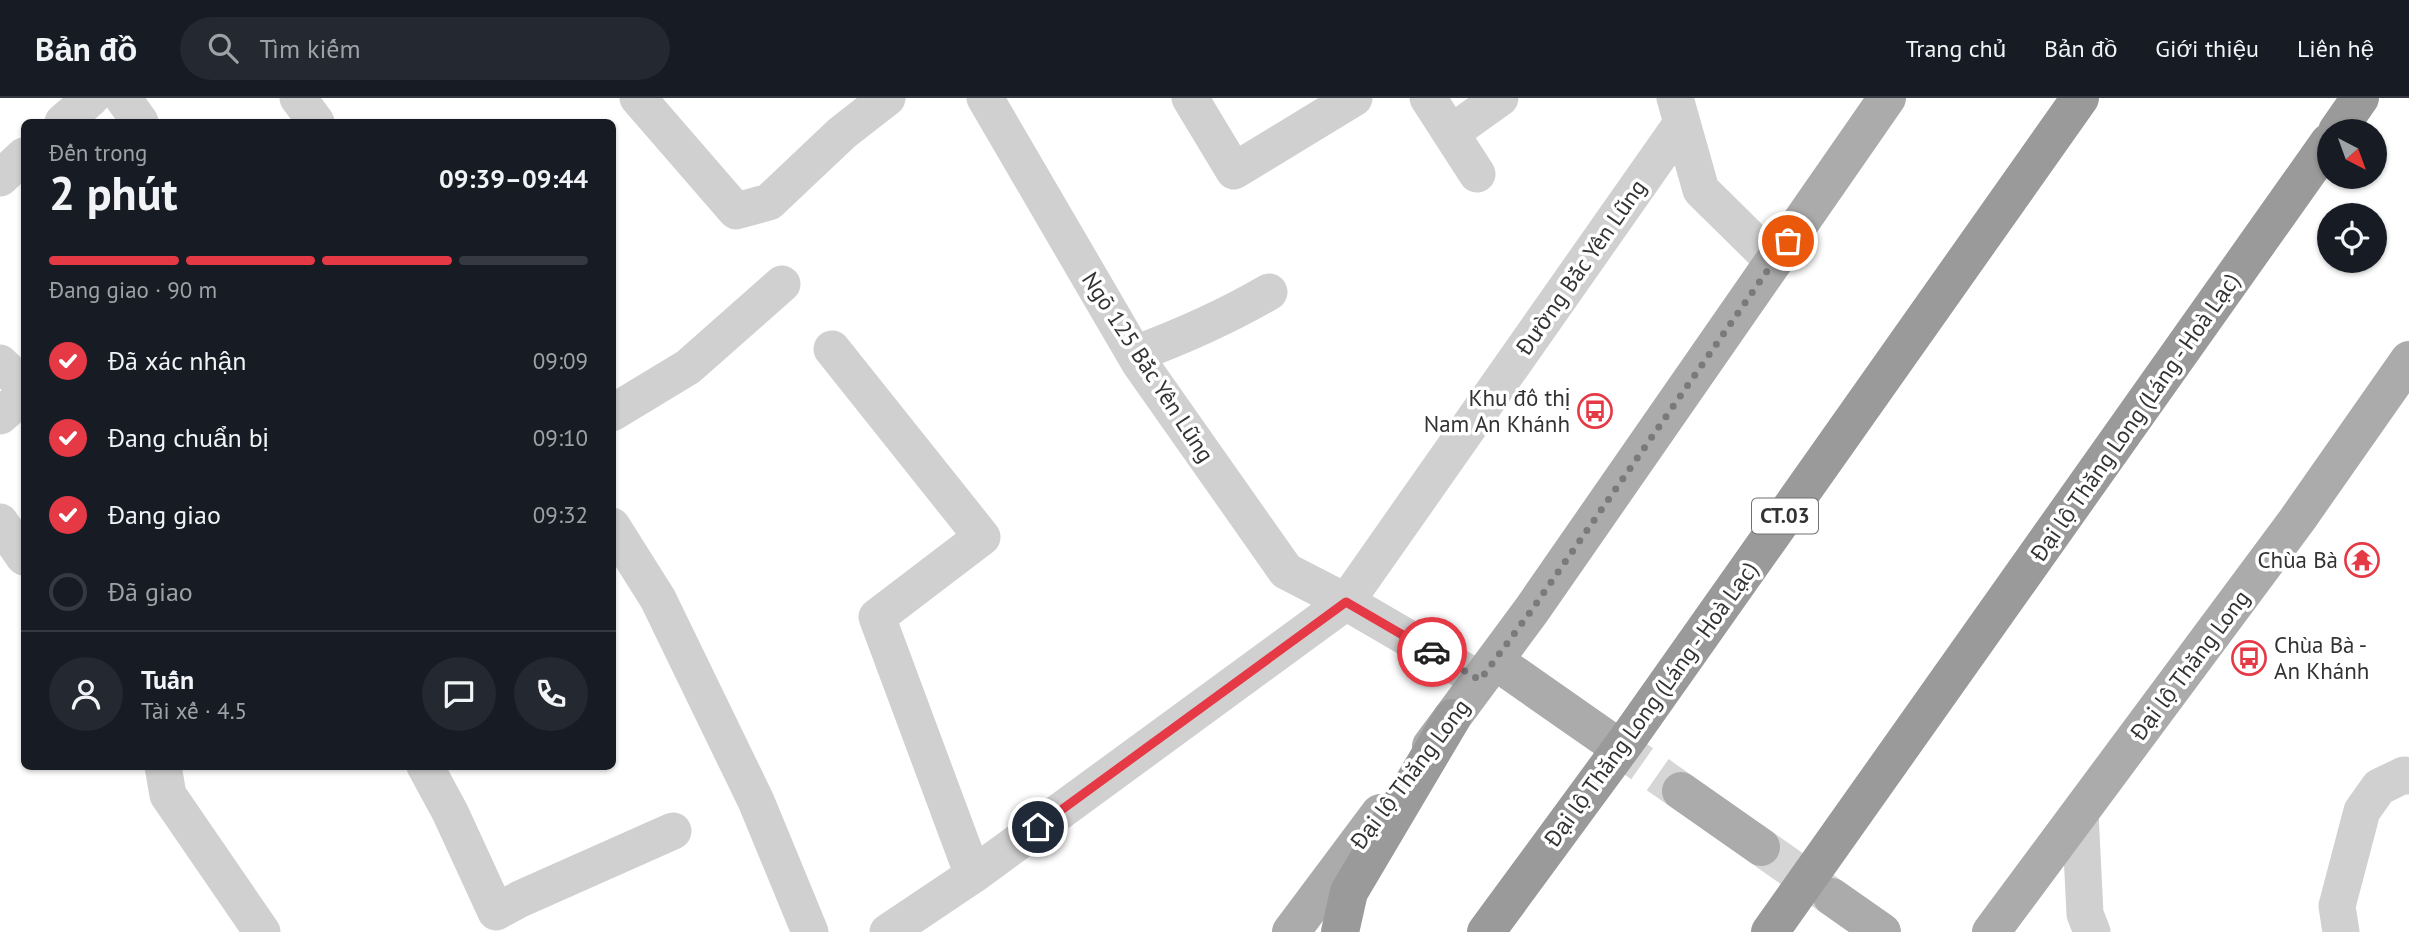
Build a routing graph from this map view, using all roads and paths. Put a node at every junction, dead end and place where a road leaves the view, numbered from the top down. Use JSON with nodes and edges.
{"nodes":[{"id":1,"x":91,"y":98,"type":"edge"},
{"id":2,"x":123,"y":98,"type":"edge"},
{"id":3,"x":298,"y":98,"type":"edge"},
{"id":4,"x":638,"y":98,"type":"edge"},
{"id":5,"x":887,"y":98,"type":"edge"},
{"id":6,"x":985,"y":98,"type":"edge"},
{"id":7,"x":1190,"y":98,"type":"edge"},
{"id":8,"x":1354,"y":98,"type":"edge"},
{"id":9,"x":1428,"y":98,"type":"edge"},
{"id":10,"x":1500,"y":98,"type":"edge"},
{"id":11,"x":1887,"y":98,"type":"edge"},
{"id":12,"x":2080,"y":98,"type":"edge"},
{"id":13,"x":2360,"y":98,"type":"edge"},
{"id":14,"x":1678,"y":111,"type":"edge"},
{"id":15,"x":66,"y":119,"type":"edge"},
{"id":16,"x":138,"y":119,"type":"edge"},
{"id":17,"x":314,"y":119,"type":"edge"},
{"id":18,"x":2345,"y":119,"type":"edge"},
{"id":19,"x":1451,"y":133,"type":"junction"},
{"id":20,"x":21,"y":159,"type":"edge"},
{"id":21,"x":2317,"y":159,"type":"edge"},
{"id":22,"x":1476,"y":174,"type":"dead end"},
{"id":23,"x":0,"y":178,"type":"edge"},
{"id":24,"x":1774,"y":262,"type":"junction"},
{"id":25,"x":782,"y":284,"type":"dead end"},
{"id":26,"x":1269,"y":292,"type":"dead end"},
{"id":27,"x":832,"y":349,"type":"dead end"},
{"id":28,"x":1135,"y":354,"type":"junction"},
{"id":29,"x":2409,"y":360,"type":"edge"},
{"id":30,"x":0,"y":363,"type":"edge"},
{"id":31,"x":21,"y":383,"type":"edge"},
{"id":32,"x":21,"y":398,"type":"edge"},
{"id":33,"x":616,"y":411,"type":"edge"},
{"id":34,"x":0,"y":416,"type":"edge"},
{"id":35,"x":0,"y":522,"type":"edge"},
{"id":36,"x":616,"y":532,"type":"edge"},
{"id":37,"x":21,"y":553,"type":"edge"},
{"id":38,"x":1346,"y":602,"type":"junction"},
{"id":39,"x":1488,"y":671,"type":"junction"},
{"id":40,"x":1452,"y":718,"type":"junction"},
{"id":41,"x":1611,"y":742,"type":"tunnel mouth"},
{"id":42,"x":164,"y":770,"type":"edge"},
{"id":43,"x":427,"y":770,"type":"edge"},
{"id":44,"x":2409,"y":776,"type":"edge"},
{"id":45,"x":1681,"y":791,"type":"tunnel mouth"},
{"id":46,"x":2080,"y":813,"type":"junction"},
{"id":47,"x":673,"y":831,"type":"dead end"},
{"id":48,"x":1761,"y":847,"type":"tunnel mouth"},
{"id":49,"x":972,"y":875,"type":"junction"},
{"id":50,"x":1832,"y":897,"type":"tunnel mouth"},
{"id":51,"x":262,"y":932,"type":"edge"},
{"id":52,"x":810,"y":932,"type":"edge"},
{"id":53,"x":888,"y":932,"type":"edge"},
{"id":54,"x":1291,"y":932,"type":"edge"},
{"id":55,"x":1340,"y":932,"type":"edge"},
{"id":56,"x":1486,"y":932,"type":"edge"},
{"id":57,"x":1770,"y":932,"type":"edge"},
{"id":58,"x":1882,"y":932,"type":"edge"},
{"id":59,"x":1991,"y":932,"type":"edge"},
{"id":60,"x":2092,"y":932,"type":"edge"},
{"id":61,"x":2341,"y":932,"type":"edge"}],
"edges":[{"from":1,"to":15,"type":"street"},
{"from":2,"to":16,"type":"street"},
{"from":3,"to":17,"type":"street"},
{"from":4,"to":5,"type":"street"},
{"from":6,"to":28,"type":"street","name":"Ngõ 125 Bắc Yên Lũng"},
{"from":7,"to":8,"type":"street"},
{"from":9,"to":19,"type":"street"},
{"from":10,"to":19,"type":"street"},
{"from":11,"to":24,"type":"main road","name":"Đại lộ Thăng Long"},
{"from":12,"to":56,"type":"highway","name":"Đại lộ Thăng Long (Láng - Hoà Lạc)","number":"CT.03"},
{"from":13,"to":18,"type":"highway"},
{"from":14,"to":24,"type":"street"},
{"from":14,"to":38,"type":"street","name":"Đường Bắc Yên Lũng"},
{"from":19,"to":22,"type":"street"},
{"from":20,"to":23,"type":"street"},
{"from":21,"to":57,"type":"highway","name":"Đại lộ Thăng Long (Láng - Hoà Lạc)"},
{"from":24,"to":39,"type":"main road","name":"Đại lộ Thăng Long"},
{"from":25,"to":33,"type":"street"},
{"from":26,"to":28,"type":"street"},
{"from":27,"to":49,"type":"street"},
{"from":28,"to":38,"type":"street","name":"Ngõ 125 Bắc Yên Lũng"},
{"from":29,"to":46,"type":"main road","name":"Đại lộ Thăng Long"},
{"from":30,"to":31,"type":"street"},
{"from":32,"to":34,"type":"street"},
{"from":35,"to":37,"type":"street"},
{"from":36,"to":52,"type":"street"},
{"from":38,"to":39,"type":"street","name":"Ngõ 125 Bắc Yên Lũng"},
{"from":38,"to":49,"type":"street","name":"Đường Bắc Yên Lũng"},
{"from":39,"to":40,"type":"main road","name":"Đại lộ Thăng Long"},
{"from":39,"to":41,"type":"main road"},
{"from":40,"to":54,"type":"main road","name":"Đại lộ Thăng Long"},
{"from":40,"to":55,"type":"highway"},
{"from":42,"to":51,"type":"street"},
{"from":43,"to":47,"type":"street"},
{"from":44,"to":61,"type":"street"},
{"from":45,"to":48,"type":"main road"},
{"from":46,"to":59,"type":"main road","name":"Đại lộ Thăng Long"},
{"from":46,"to":60,"type":"street"},
{"from":49,"to":53,"type":"street","name":"Đường Bắc Yên Lũng"},
{"from":50,"to":58,"type":"main road"}]}
